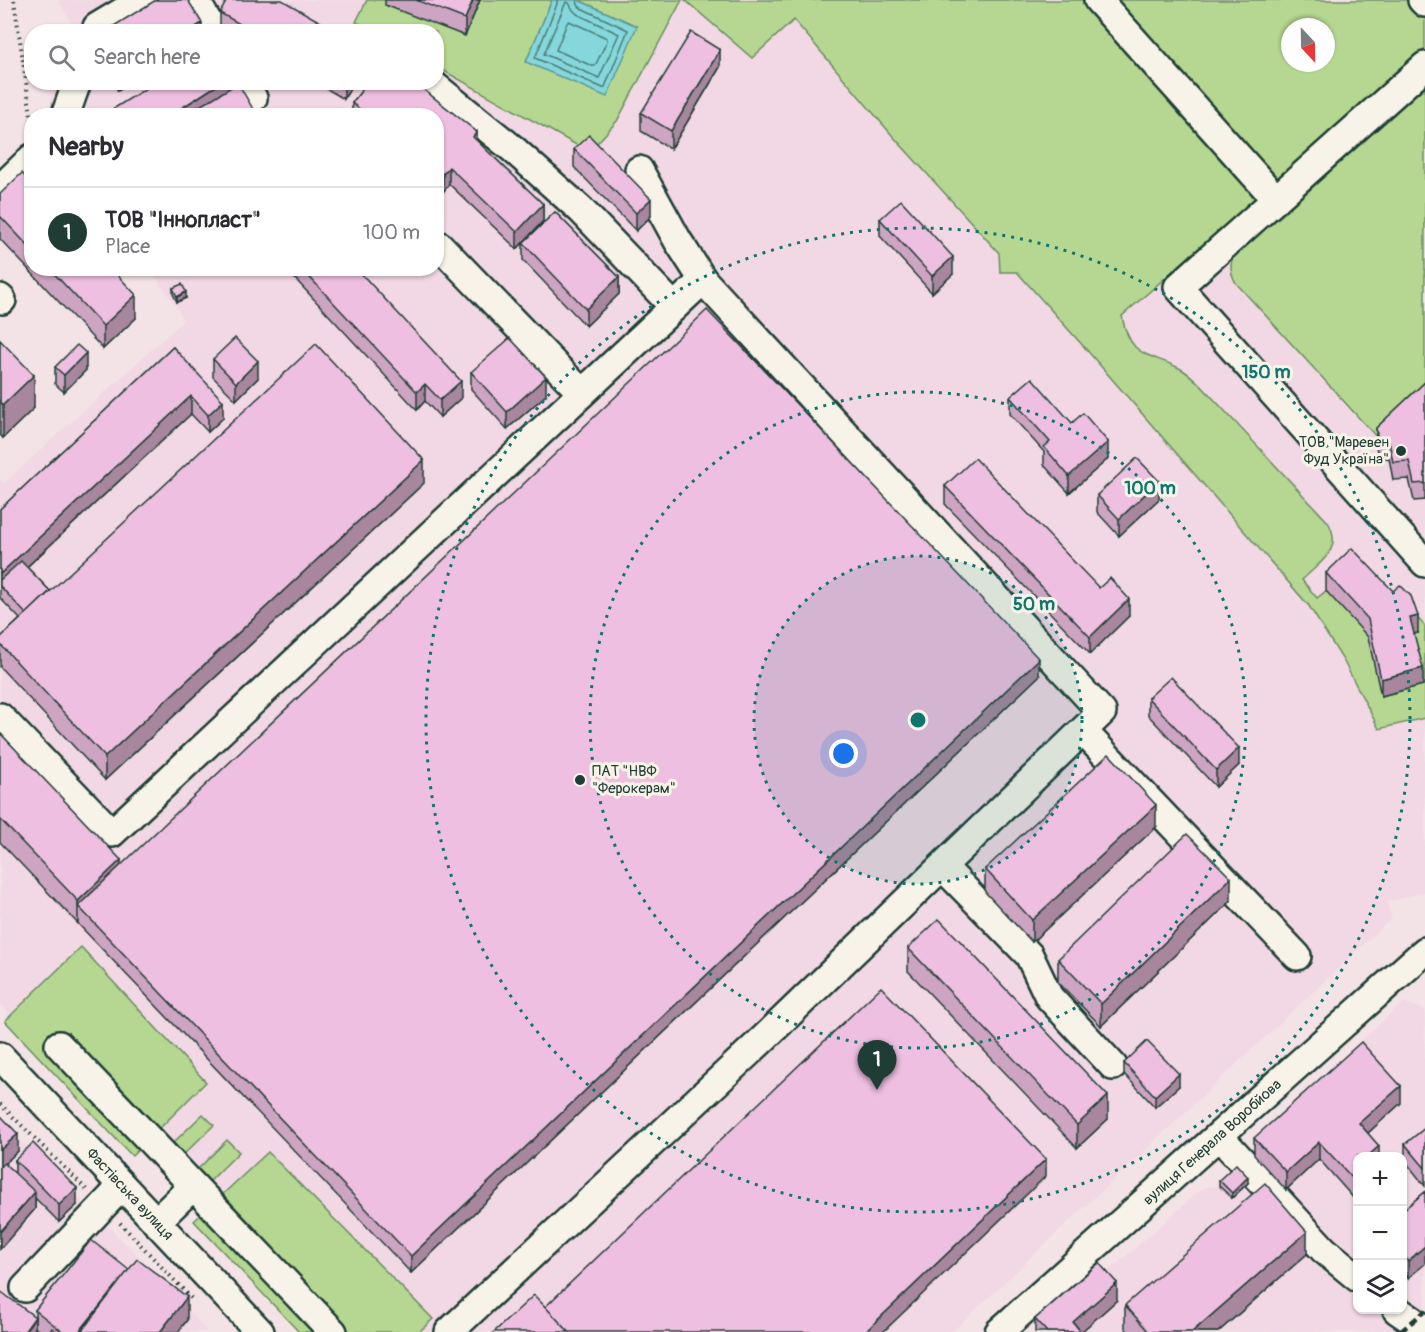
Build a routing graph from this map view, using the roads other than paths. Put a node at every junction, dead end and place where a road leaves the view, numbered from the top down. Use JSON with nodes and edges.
{"nodes":[{"id":1,"x":142,"y":0,"type":"edge"},
{"id":2,"x":195,"y":0,"type":"edge"},
{"id":3,"x":1106,"y":6,"type":"edge"},
{"id":4,"x":103,"y":24,"type":"edge"},
{"id":5,"x":209,"y":24,"type":"edge"},
{"id":6,"x":1425,"y":66,"type":"edge"},
{"id":7,"x":74,"y":90,"type":"edge"},
{"id":8,"x":440,"y":90,"type":"edge"},
{"id":9,"x":68,"y":108,"type":"edge"},
{"id":10,"x":24,"y":166,"type":"edge"},
{"id":11,"x":639,"y":170,"type":"dead end"},
{"id":12,"x":0,"y":189,"type":"edge"},
{"id":13,"x":1276,"y":199,"type":"junction"},
{"id":14,"x":444,"y":250,"type":"edge"},
{"id":15,"x":703,"y":280,"type":"junction"},
{"id":16,"x":674,"y":307,"type":"junction"},
{"id":17,"x":582,"y":393,"type":"junction"},
{"id":18,"x":1425,"y":563,"type":"edge"},
{"id":19,"x":0,"y":717,"type":"edge"},
{"id":20,"x":1083,"y":731,"type":"junction"},
{"id":21,"x":943,"y":867,"type":"junction"},
{"id":22,"x":1423,"y":955,"type":"edge"},
{"id":23,"x":1297,"y":956,"type":"dead end"},
{"id":24,"x":59,"y":1045,"type":"dead end"},
{"id":25,"x":1113,"y":1066,"type":"dead end"},
{"id":26,"x":6,"y":1073,"type":"edge"},
{"id":27,"x":1219,"y":1136,"type":"junction"},
{"id":28,"x":122,"y":1186,"type":"junction"},
{"id":29,"x":193,"y":1186,"type":"junction"},
{"id":30,"x":156,"y":1222,"type":"junction"},
{"id":31,"x":1353,"y":1274,"type":"edge"},
{"id":32,"x":25,"y":1288,"type":"dead end"},
{"id":33,"x":1403,"y":1314,"type":"edge"},
{"id":34,"x":1425,"y":1329,"type":"edge"},
{"id":35,"x":260,"y":1332,"type":"edge"},
{"id":36,"x":333,"y":1332,"type":"edge"},
{"id":37,"x":449,"y":1332,"type":"edge"},
{"id":38,"x":999,"y":1332,"type":"edge"}],
"edges":[{"from":1,"to":4,"type":"street"},
{"from":2,"to":5,"type":"street"},
{"from":3,"to":13,"type":"street"},
{"from":6,"to":13,"type":"street"},
{"from":7,"to":9,"type":"street"},
{"from":8,"to":16,"type":"street"},
{"from":10,"to":12,"type":"street"},
{"from":11,"to":15,"type":"street"},
{"from":13,"to":18,"type":"street"},
{"from":14,"to":17,"type":"street"},
{"from":15,"to":16,"type":"street"},
{"from":15,"to":20,"type":"street"},
{"from":16,"to":17,"type":"street"},
{"from":17,"to":19,"type":"street"},
{"from":20,"to":21,"type":"street"},
{"from":20,"to":23,"type":"street"},
{"from":21,"to":25,"type":"street"},
{"from":21,"to":37,"type":"street"},
{"from":22,"to":27,"type":"street","name":"вулиця Генерала Воробйова"},
{"from":24,"to":29,"type":"street"},
{"from":26,"to":28,"type":"street","name":"Фастівська вулиця"},
{"from":27,"to":31,"type":"street"},
{"from":27,"to":38,"type":"street","name":"вулиця Генерала Воробйова"},
{"from":28,"to":30,"type":"street","name":"Фастівська вулиця"},
{"from":28,"to":32,"type":"street"},
{"from":29,"to":30,"type":"street"},
{"from":29,"to":36,"type":"street"},
{"from":30,"to":35,"type":"street","name":"Фастівська вулиця"},
{"from":33,"to":34,"type":"street"}]}
